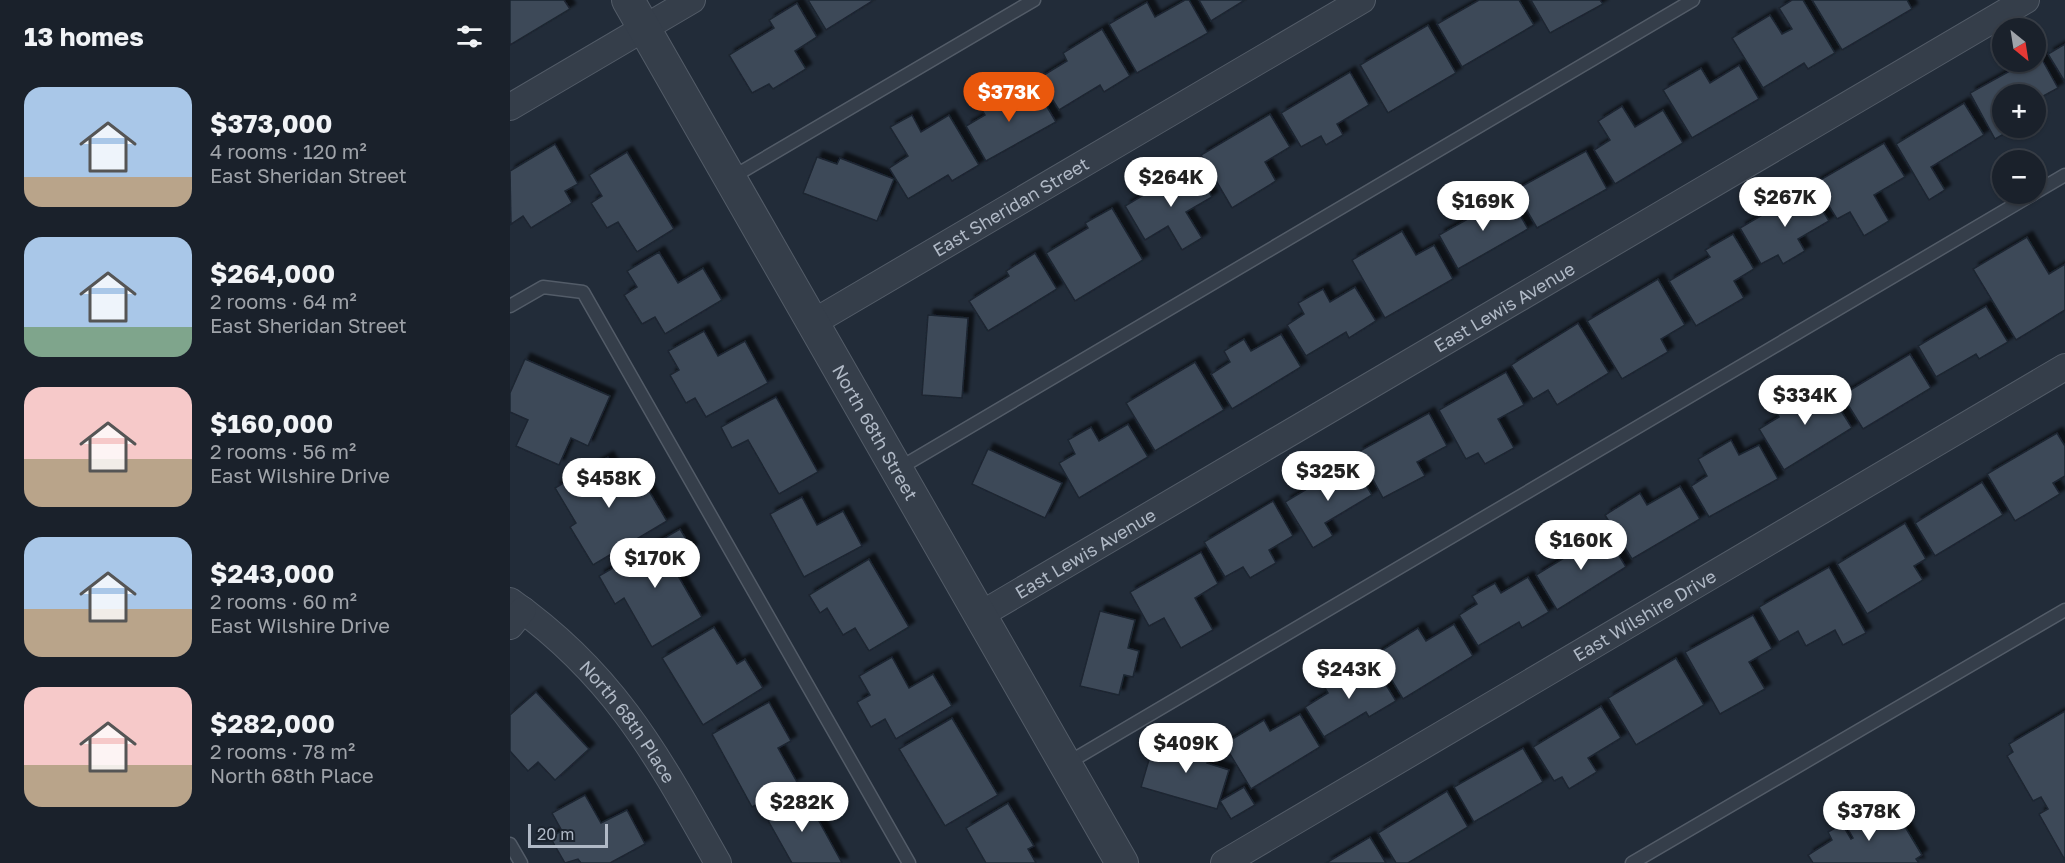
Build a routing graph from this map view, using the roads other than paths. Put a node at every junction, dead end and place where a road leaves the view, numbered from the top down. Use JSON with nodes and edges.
{"nodes":[{"id":1,"x":628,"y":0,"type":"edge"},
{"id":2,"x":692,"y":0,"type":"edge"},
{"id":3,"x":1034,"y":0,"type":"edge"},
{"id":4,"x":1362,"y":0,"type":"edge"},
{"id":5,"x":1693,"y":0,"type":"edge"},
{"id":6,"x":2026,"y":0,"type":"edge"},
{"id":7,"x":644,"y":28,"type":"junction"},
{"id":8,"x":510,"y":107,"type":"edge"},
{"id":9,"x":2065,"y":175,"type":"edge"},
{"id":10,"x":731,"y":178,"type":"junction"},
{"id":11,"x":2046,"y":186,"type":"edge"},
{"id":12,"x":2015,"y":204,"type":"edge"},
{"id":13,"x":510,"y":306,"type":"edge"},
{"id":14,"x":814,"y":322,"type":"junction"},
{"id":15,"x":2065,"y":368,"type":"edge"},
{"id":16,"x":898,"y":470,"type":"junction"},
{"id":17,"x":2065,"y":610,"type":"edge"},
{"id":18,"x":514,"y":612,"type":"edge"},
{"id":19,"x":980,"y":615,"type":"junction"},
{"id":20,"x":1066,"y":764,"type":"junction"},
{"id":21,"x":510,"y":844,"type":"edge"},
{"id":22,"x":521,"y":863,"type":"edge"},
{"id":23,"x":718,"y":863,"type":"edge"},
{"id":24,"x":909,"y":863,"type":"edge"},
{"id":25,"x":1122,"y":863,"type":"edge"},
{"id":26,"x":1224,"y":863,"type":"edge"},
{"id":27,"x":1632,"y":863,"type":"edge"}],
"edges":[{"from":1,"to":7,"type":"street","name":"North 68th Street"},
{"from":2,"to":7,"type":"street"},
{"from":3,"to":10,"type":"lane"},
{"from":4,"to":14,"type":"street","name":"East Sheridan Street"},
{"from":5,"to":16,"type":"lane"},
{"from":6,"to":19,"type":"street","name":"East Lewis Avenue"},
{"from":7,"to":8,"type":"street"},
{"from":7,"to":10,"type":"street","name":"North 68th Street"},
{"from":9,"to":11,"type":"lane"},
{"from":10,"to":14,"type":"street","name":"North 68th Street"},
{"from":12,"to":20,"type":"lane"},
{"from":13,"to":24,"type":"lane"},
{"from":14,"to":16,"type":"street","name":"North 68th Street"},
{"from":15,"to":26,"type":"street","name":"East Wilshire Drive"},
{"from":16,"to":19,"type":"street","name":"North 68th Street"},
{"from":17,"to":27,"type":"lane"},
{"from":18,"to":23,"type":"street","name":"North 68th Place"},
{"from":19,"to":20,"type":"street","name":"North 68th Street"},
{"from":20,"to":25,"type":"street","name":"North 68th Street"},
{"from":21,"to":22,"type":"lane"}]}
